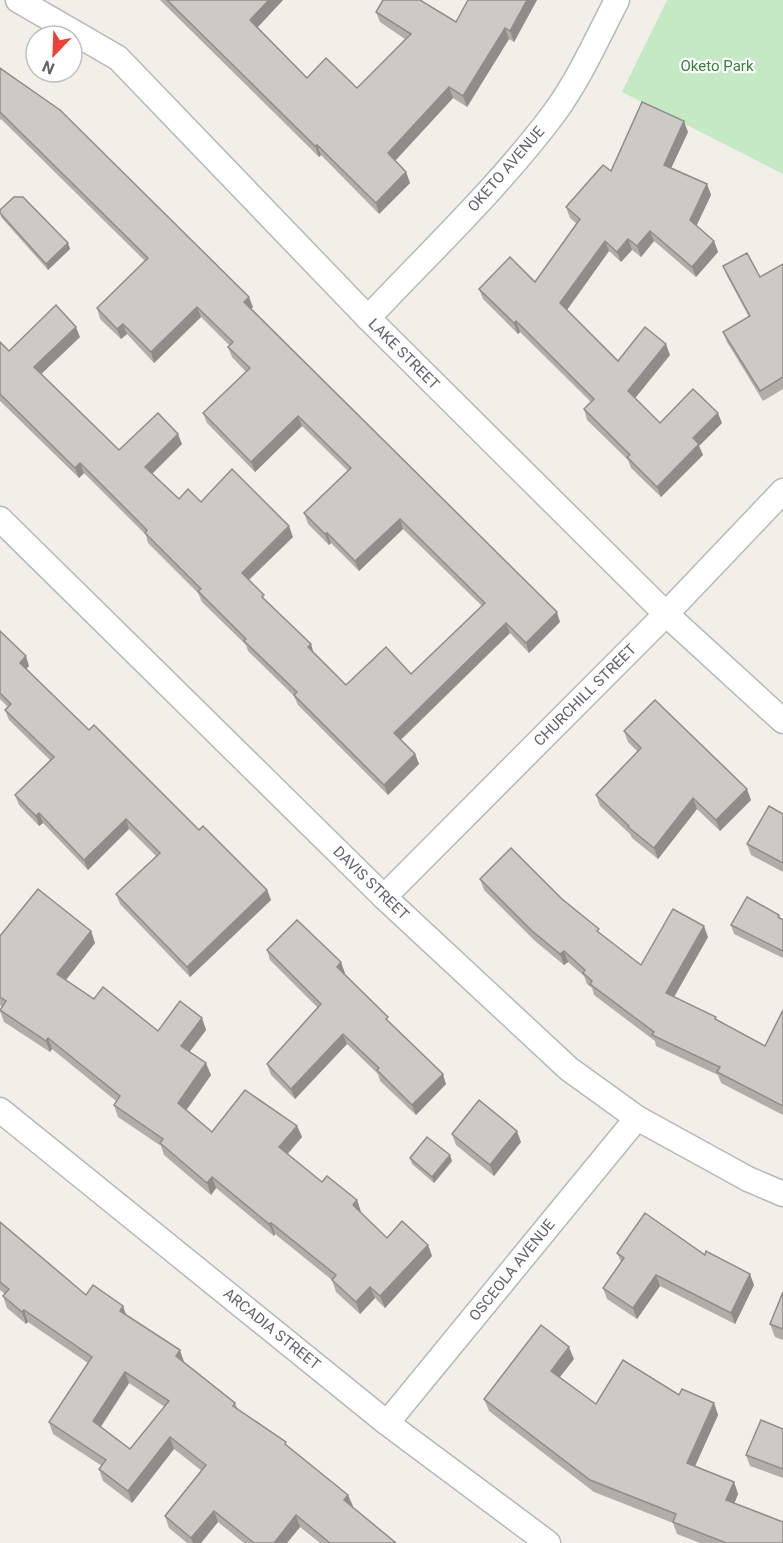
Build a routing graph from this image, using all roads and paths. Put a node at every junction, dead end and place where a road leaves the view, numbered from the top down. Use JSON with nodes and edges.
{"nodes":[{"id":1,"x":18,"y":0,"type":"edge"},
{"id":2,"x":617,"y":0,"type":"edge"},
{"id":3,"x":368,"y":318,"type":"junction"},
{"id":4,"x":783,"y":491,"type":"edge"},
{"id":5,"x":0,"y":519,"type":"edge"},
{"id":6,"x":666,"y":614,"type":"junction"},
{"id":7,"x":783,"y":721,"type":"edge"},
{"id":8,"x":384,"y":897,"type":"junction"},
{"id":9,"x":0,"y":1110,"type":"edge"},
{"id":10,"x":638,"y":1118,"type":"junction"},
{"id":11,"x":783,"y":1194,"type":"edge"},
{"id":12,"x":387,"y":1423,"type":"junction"},
{"id":13,"x":548,"y":1543,"type":"edge"}],
"edges":[{"from":1,"to":3,"type":"street","name":"LAKE STREET"},
{"from":2,"to":3,"type":"street","name":"OKETO AVENUE"},
{"from":3,"to":6,"type":"street","name":"LAKE STREET"},
{"from":4,"to":6,"type":"street","name":"CHURCHILL STREET"},
{"from":5,"to":8,"type":"street","name":"DAVIS STREET"},
{"from":6,"to":7,"type":"street","name":"LAKE STREET"},
{"from":6,"to":8,"type":"street","name":"CHURCHILL STREET"},
{"from":8,"to":10,"type":"street","name":"DAVIS STREET"},
{"from":9,"to":12,"type":"street","name":"ARCADIA STREET"},
{"from":10,"to":11,"type":"street","name":"DAVIS STREET"},
{"from":10,"to":12,"type":"street","name":"OSCEOLA AVENUE"},
{"from":12,"to":13,"type":"street","name":"ARCADIA STREET"}]}
